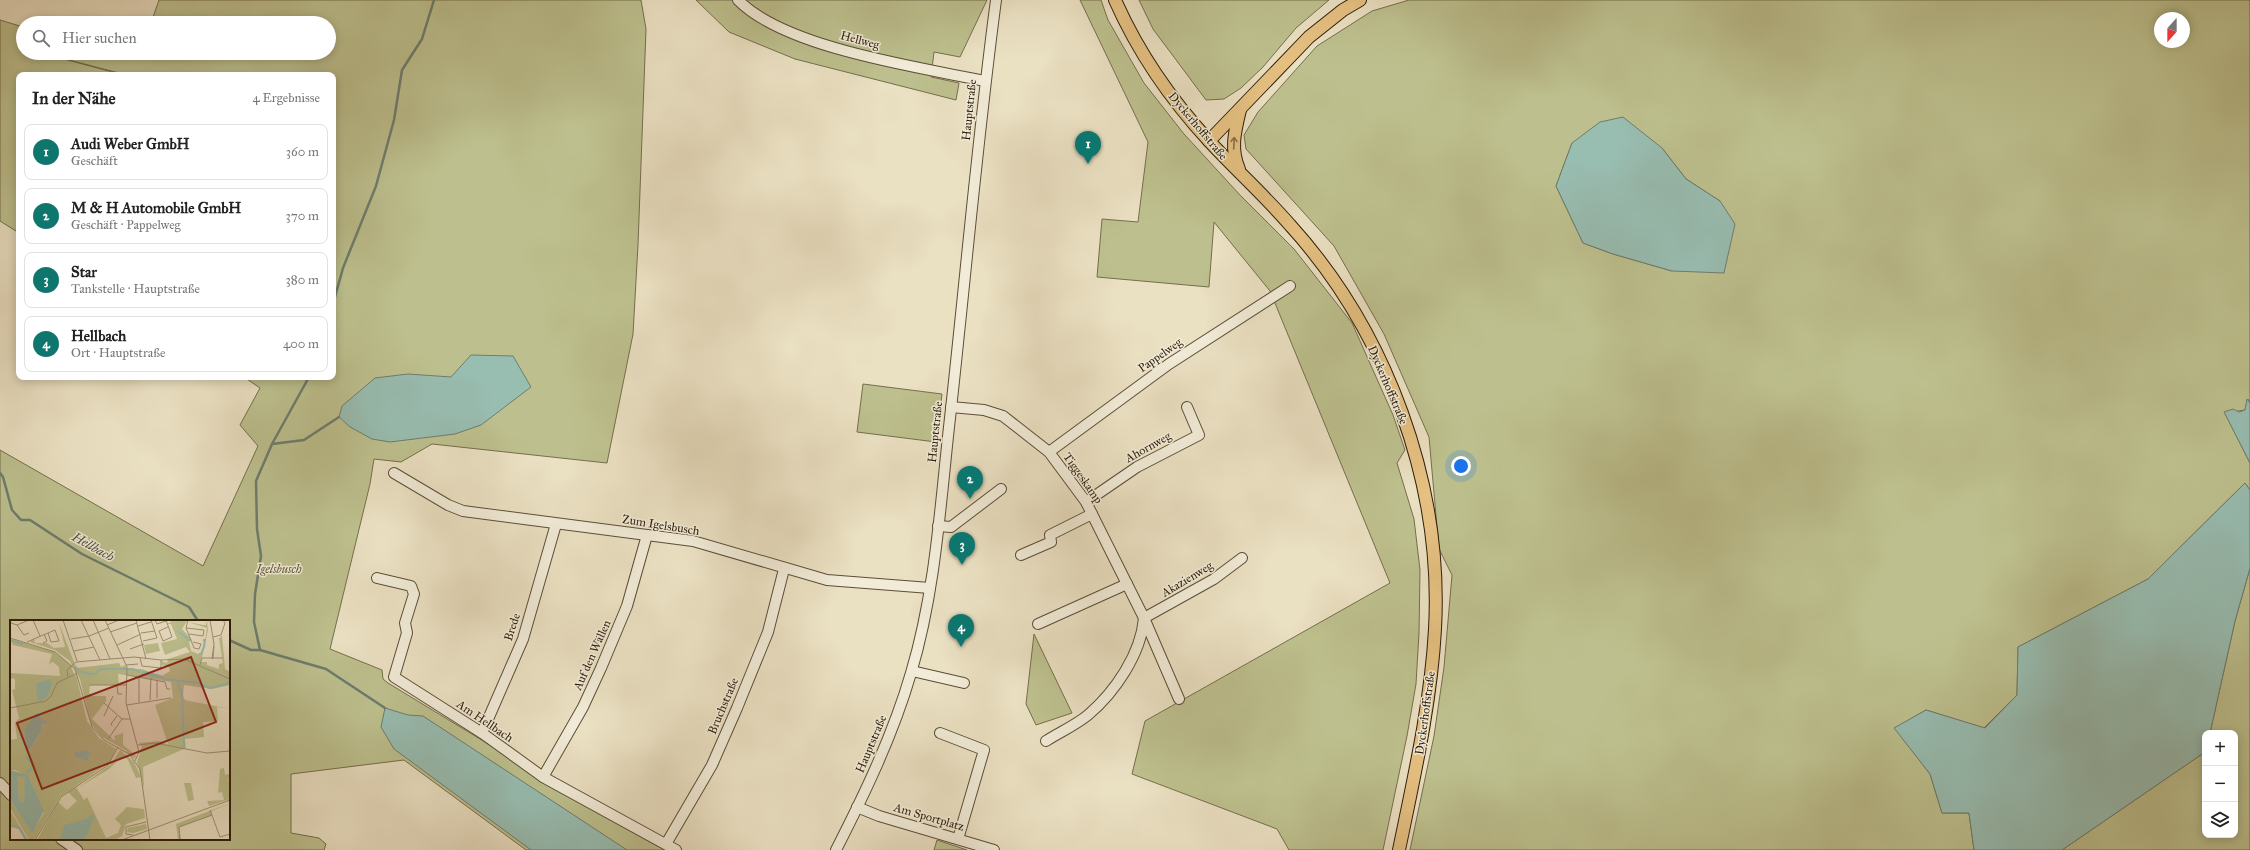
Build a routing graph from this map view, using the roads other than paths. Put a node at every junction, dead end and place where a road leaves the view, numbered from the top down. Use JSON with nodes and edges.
{"nodes":[{"id":1,"x":738,"y":0,"type":"edge"},
{"id":2,"x":996,"y":0,"type":"edge"},
{"id":3,"x":1115,"y":0,"type":"edge"},
{"id":4,"x":1360,"y":0,"type":"edge"},
{"id":5,"x":985,"y":81,"type":"junction"},
{"id":6,"x":1240,"y":110,"type":"junction"},
{"id":7,"x":1209,"y":141,"type":"junction"},
{"id":8,"x":1241,"y":175,"type":"junction"},
{"id":9,"x":1290,"y":286,"type":"dead end"},
{"id":10,"x":951,"y":407,"type":"junction"},
{"id":11,"x":1187,"y":407,"type":"dead end"},
{"id":12,"x":1049,"y":452,"type":"junction"},
{"id":13,"x":394,"y":473,"type":"dead end"},
{"id":14,"x":1001,"y":489,"type":"dead end"},
{"id":15,"x":1086,"y":502,"type":"junction"},
{"id":16,"x":1092,"y":514,"type":"junction"},
{"id":17,"x":556,"y":524,"type":"junction"},
{"id":18,"x":938,"y":526,"type":"junction"},
{"id":19,"x":647,"y":535,"type":"junction"},
{"id":20,"x":1021,"y":555,"type":"dead end"},
{"id":21,"x":1242,"y":558,"type":"dead end"},
{"id":22,"x":784,"y":569,"type":"junction"},
{"id":23,"x":377,"y":578,"type":"dead end"},
{"id":24,"x":1126,"y":584,"type":"junction"},
{"id":25,"x":930,"y":588,"type":"junction"},
{"id":26,"x":1144,"y":618,"type":"junction"},
{"id":27,"x":1038,"y":624,"type":"dead end"},
{"id":28,"x":912,"y":671,"type":"junction"},
{"id":29,"x":964,"y":683,"type":"dead end"},
{"id":30,"x":1179,"y":699,"type":"dead end"},
{"id":31,"x":482,"y":733,"type":"junction"},
{"id":32,"x":940,"y":733,"type":"dead end"},
{"id":33,"x":1046,"y":741,"type":"dead end"},
{"id":34,"x":543,"y":778,"type":"junction"},
{"id":35,"x":0,"y":783,"type":"edge"},
{"id":36,"x":10,"y":794,"type":"edge"},
{"id":37,"x":857,"y":807,"type":"junction"},
{"id":38,"x":958,"y":839,"type":"junction"},
{"id":39,"x":62,"y":840,"type":"edge"},
{"id":40,"x":666,"y":844,"type":"junction"},
{"id":41,"x":77,"y":850,"type":"edge"},
{"id":42,"x":676,"y":850,"type":"edge"},
{"id":43,"x":836,"y":850,"type":"edge"},
{"id":44,"x":994,"y":850,"type":"edge"},
{"id":45,"x":1399,"y":850,"type":"edge"}],
"edges":[{"from":1,"to":5,"type":"street","name":"Hellweg"},
{"from":2,"to":5,"type":"street","name":"Hauptstraße"},
{"from":3,"to":7,"type":"main road","name":"Dyckerhoffstraße"},
{"from":4,"to":6,"type":"main road"},
{"from":5,"to":10,"type":"street","name":"Hauptstraße"},
{"from":6,"to":7,"type":"main road"},
{"from":8,"to":6,"type":"main road","one_way":true},
{"from":7,"to":8,"type":"main road","name":"Dyckerhoffstraße"},
{"from":8,"to":45,"type":"main road","name":"Dyckerhoffstraße"},
{"from":9,"to":12,"type":"street","name":"Pappelweg"},
{"from":10,"to":12,"type":"street","name":"Tiggeskamp"},
{"from":10,"to":18,"type":"street","name":"Hauptstraße"},
{"from":11,"to":15,"type":"street","name":"Ahornweg"},
{"from":12,"to":15,"type":"street","name":"Tiggeskamp"},
{"from":13,"to":17,"type":"street","name":"Zum Igelsbusch"},
{"from":14,"to":18,"type":"street"},
{"from":15,"to":16,"type":"street","name":"Tiggeskamp"},
{"from":16,"to":20,"type":"street"},
{"from":16,"to":24,"type":"street","name":"Tiggeskamp"},
{"from":17,"to":19,"type":"street","name":"Zum Igelsbusch"},
{"from":17,"to":31,"type":"street","name":"Brede"},
{"from":18,"to":25,"type":"street","name":"Hauptstraße"},
{"from":19,"to":22,"type":"street","name":"Zum Igelsbusch"},
{"from":19,"to":34,"type":"street","name":"Auf den Wällen"},
{"from":21,"to":26,"type":"street","name":"Akazienweg"},
{"from":22,"to":25,"type":"street","name":"Zum Igelsbusch"},
{"from":22,"to":40,"type":"street","name":"Bruchstraße"},
{"from":23,"to":31,"type":"street","name":"Am Hellbach"},
{"from":24,"to":26,"type":"street","name":"Tiggeskamp"},
{"from":24,"to":27,"type":"street"},
{"from":25,"to":28,"type":"street","name":"Hauptstraße"},
{"from":26,"to":30,"type":"street","name":"Tiggeskamp"},
{"from":26,"to":33,"type":"street"},
{"from":28,"to":29,"type":"street"},
{"from":28,"to":37,"type":"street","name":"Hauptstraße"},
{"from":31,"to":34,"type":"street","name":"Am Hellbach"},
{"from":32,"to":38,"type":"street"},
{"from":34,"to":40,"type":"street","name":"Am Hellbach"},
{"from":35,"to":36,"type":"street"},
{"from":37,"to":38,"type":"street","name":"Am Sportplatz"},
{"from":37,"to":43,"type":"street","name":"Hauptstraße"},
{"from":38,"to":44,"type":"street","name":"Am Sportplatz"},
{"from":39,"to":41,"type":"street"},
{"from":40,"to":42,"type":"street","name":"Am Hellbach"}]}
